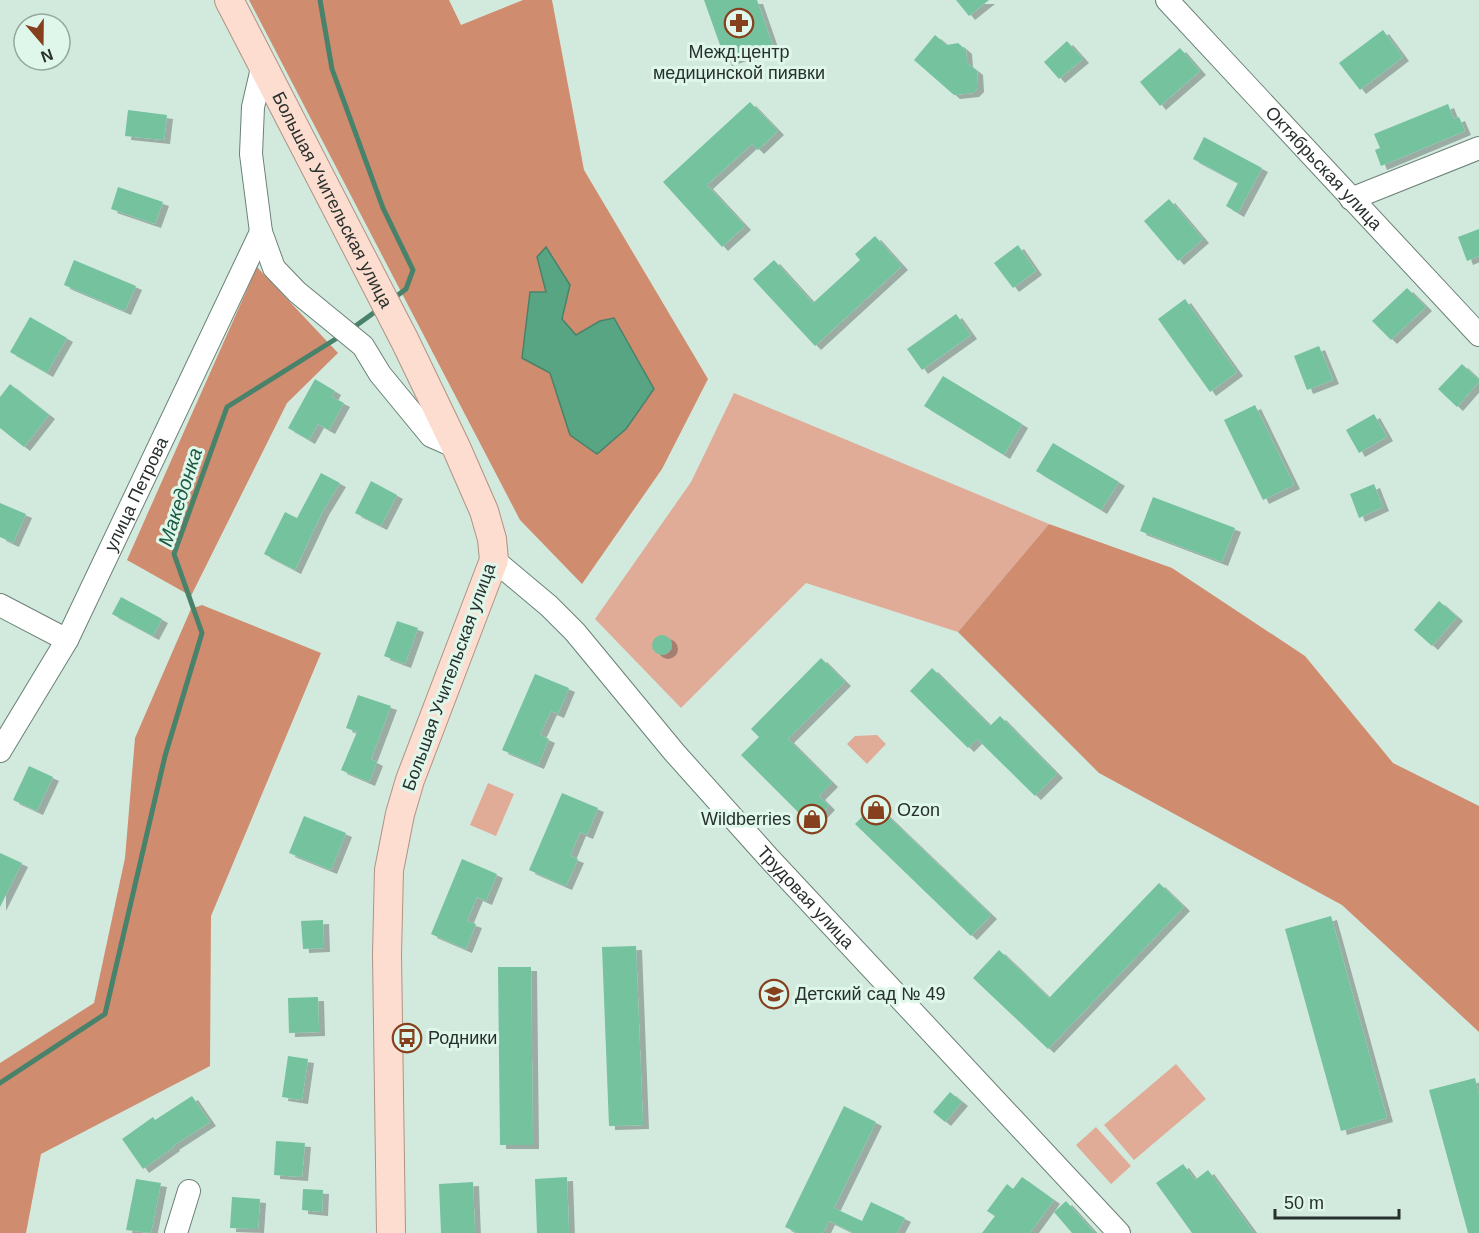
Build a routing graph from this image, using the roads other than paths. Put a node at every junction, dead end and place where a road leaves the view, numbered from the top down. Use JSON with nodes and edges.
{"nodes":[{"id":1,"x":229,"y":0,"type":"edge"},
{"id":2,"x":1167,"y":0,"type":"edge"},
{"id":3,"x":263,"y":64,"type":"junction"},
{"id":4,"x":1479,"y":148,"type":"edge"},
{"id":5,"x":1351,"y":199,"type":"junction"},
{"id":6,"x":261,"y":232,"type":"junction"},
{"id":7,"x":1479,"y":335,"type":"edge"},
{"id":8,"x":456,"y":447,"type":"junction"},
{"id":9,"x":494,"y":560,"type":"junction"},
{"id":10,"x":0,"y":605,"type":"edge"},
{"id":11,"x":68,"y":640,"type":"junction"},
{"id":12,"x":0,"y":751,"type":"edge"},
{"id":13,"x":189,"y":1191,"type":"dead end"},
{"id":14,"x":176,"y":1233,"type":"edge"},
{"id":15,"x":391,"y":1233,"type":"edge"},
{"id":16,"x":1119,"y":1233,"type":"edge"}],
"edges":[{"from":1,"to":3,"type":"main road","name":"Большая Учительская улица"},
{"from":2,"to":5,"type":"street","name":"Октябрьская улица"},
{"from":3,"to":6,"type":"street"},
{"from":3,"to":8,"type":"main road","name":"Большая Учительская улица"},
{"from":4,"to":5,"type":"street"},
{"from":5,"to":7,"type":"street","name":"Октябрьская улица"},
{"from":6,"to":8,"type":"street"},
{"from":6,"to":11,"type":"street","name":"улица Петрова"},
{"from":8,"to":9,"type":"main road","name":"Большая Учительская улица"},
{"from":9,"to":15,"type":"main road","name":"Большая Учительская улица"},
{"from":9,"to":16,"type":"street","name":"Трудовая улица"},
{"from":10,"to":11,"type":"street"},
{"from":11,"to":12,"type":"street","name":"улица Петрова"},
{"from":13,"to":14,"type":"street"}]}
